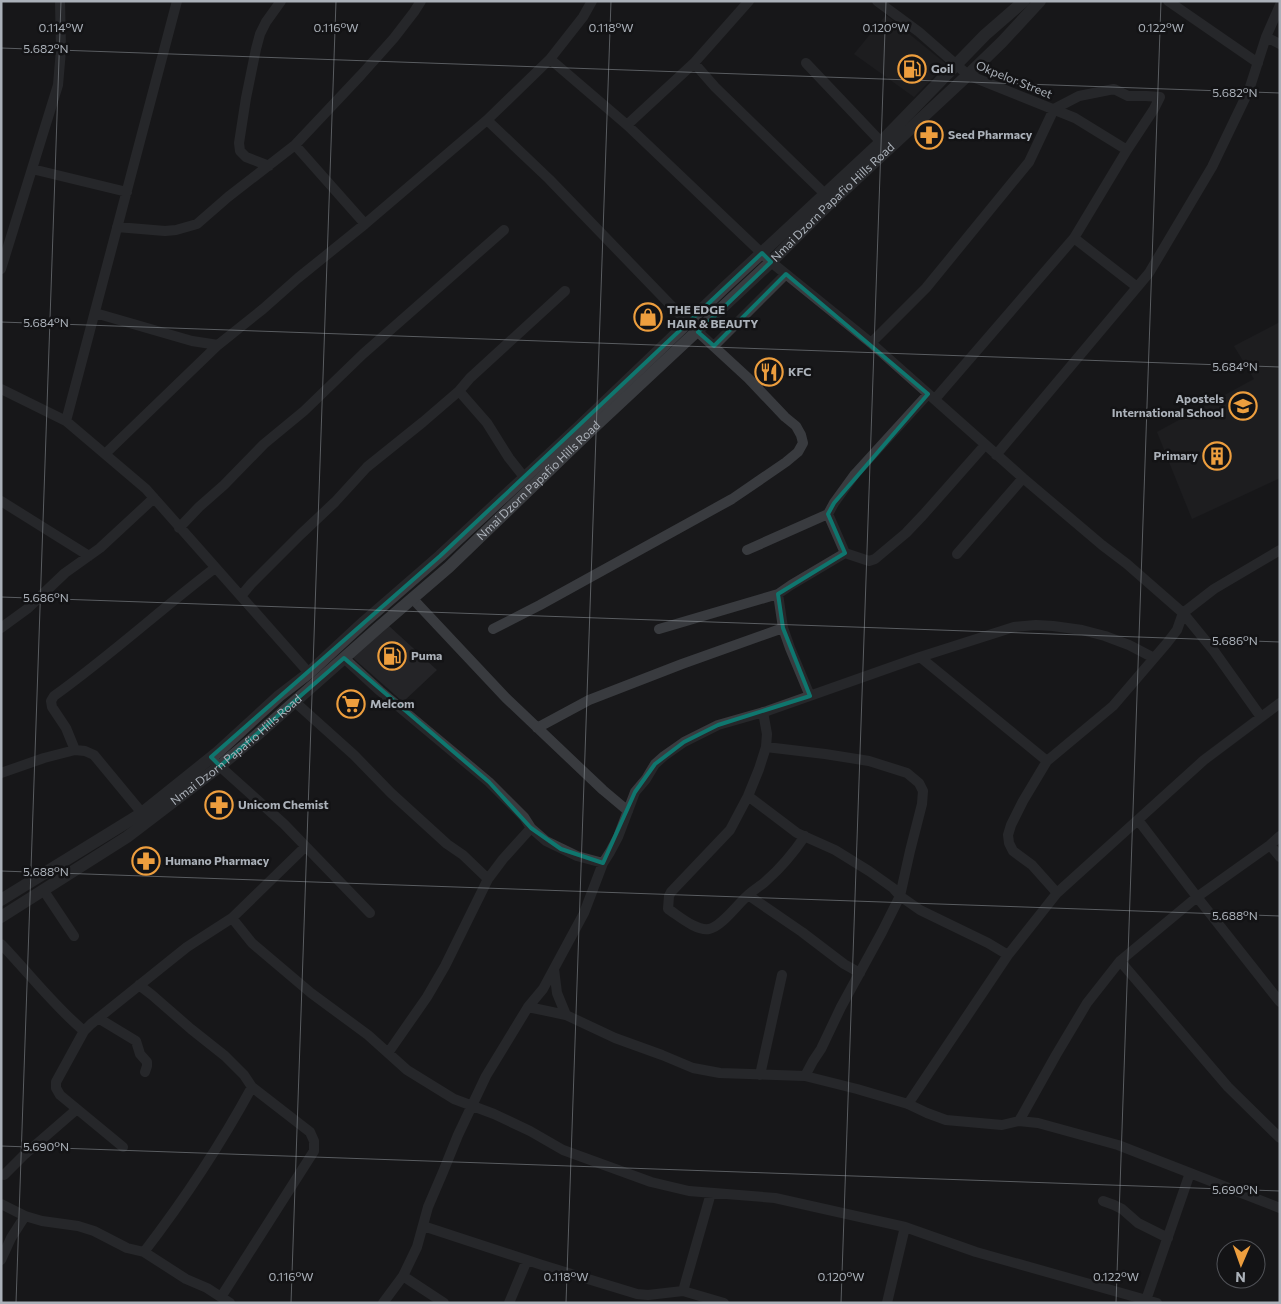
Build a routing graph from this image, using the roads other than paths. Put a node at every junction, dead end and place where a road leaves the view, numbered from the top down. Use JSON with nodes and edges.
{"nodes":[{"id":1,"x":60,"y":1,"type":"edge"},
{"id":2,"x":177,"y":1,"type":"edge"},
{"id":3,"x":282,"y":1,"type":"edge"},
{"id":4,"x":421,"y":1,"type":"edge"},
{"id":5,"x":592,"y":1,"type":"edge"},
{"id":6,"x":749,"y":1,"type":"edge"},
{"id":7,"x":877,"y":1,"type":"edge"},
{"id":8,"x":1024,"y":1,"type":"edge"},
{"id":9,"x":1040,"y":1,"type":"edge"},
{"id":10,"x":1168,"y":1,"type":"edge"},
{"id":11,"x":1280,"y":5,"type":"edge"},
{"id":12,"x":1266,"y":37,"type":"junction"},
{"id":13,"x":1280,"y":44,"type":"edge"},
{"id":14,"x":550,"y":59,"type":"junction"},
{"id":15,"x":1258,"y":62,"type":"junction"},
{"id":16,"x":694,"y":63,"type":"junction"},
{"id":17,"x":806,"y":63,"type":"dead end"},
{"id":18,"x":956,"y":65,"type":"junction"},
{"id":19,"x":968,"y":75,"type":"junction"},
{"id":20,"x":1054,"y":109,"type":"junction"},
{"id":21,"x":486,"y":120,"type":"junction"},
{"id":22,"x":627,"y":125,"type":"junction"},
{"id":23,"x":881,"y":142,"type":"junction"},
{"id":24,"x":294,"y":145,"type":"junction"},
{"id":25,"x":1128,"y":150,"type":"junction"},
{"id":26,"x":268,"y":166,"type":"junction"},
{"id":27,"x":32,"y":169,"type":"junction"},
{"id":28,"x":127,"y":192,"type":"junction"},
{"id":29,"x":824,"y":193,"type":"junction"},
{"id":30,"x":364,"y":224,"type":"junction"},
{"id":31,"x":117,"y":228,"type":"junction"},
{"id":32,"x":504,"y":230,"type":"dead end"},
{"id":33,"x":1074,"y":238,"type":"junction"},
{"id":34,"x":762,"y":253,"type":"junction"},
{"id":35,"x":771,"y":262,"type":"junction"},
{"id":36,"x":1,"y":269,"type":"edge"},
{"id":37,"x":786,"y":274,"type":"junction"},
{"id":38,"x":1137,"y":287,"type":"junction"},
{"id":39,"x":565,"y":291,"type":"dead end"},
{"id":40,"x":95,"y":313,"type":"junction"},
{"id":41,"x":687,"y":322,"type":"junction"},
{"id":42,"x":698,"y":332,"type":"junction"},
{"id":43,"x":871,"y":343,"type":"junction"},
{"id":44,"x":218,"y":345,"type":"junction"},
{"id":45,"x":714,"y":346,"type":"junction"},
{"id":46,"x":1,"y":389,"type":"edge"},
{"id":47,"x":459,"y":391,"type":"junction"},
{"id":48,"x":932,"y":396,"type":"junction"},
{"id":49,"x":66,"y":420,"type":"junction"},
{"id":50,"x":985,"y":445,"type":"junction"},
{"id":51,"x":105,"y":454,"type":"junction"},
{"id":52,"x":996,"y":455,"type":"junction"},
{"id":53,"x":524,"y":477,"type":"junction"},
{"id":54,"x":1023,"y":478,"type":"junction"},
{"id":55,"x":154,"y":498,"type":"junction"},
{"id":56,"x":1,"y":501,"type":"edge"},
{"id":57,"x":828,"y":514,"type":"junction"},
{"id":58,"x":180,"y":528,"type":"junction"},
{"id":59,"x":747,"y":550,"type":"dead end"},
{"id":60,"x":1280,"y":550,"type":"edge"},
{"id":61,"x":845,"y":553,"type":"junction"},
{"id":62,"x":958,"y":554,"type":"dead end"},
{"id":63,"x":89,"y":556,"type":"junction"},
{"id":64,"x":215,"y":568,"type":"junction"},
{"id":65,"x":778,"y":594,"type":"junction"},
{"id":66,"x":241,"y":596,"type":"junction"},
{"id":67,"x":412,"y":598,"type":"junction"},
{"id":68,"x":1183,"y":613,"type":"junction"},
{"id":69,"x":1,"y":628,"type":"edge"},
{"id":70,"x":783,"y":628,"type":"junction"},
{"id":71,"x":493,"y":629,"type":"dead end"},
{"id":72,"x":659,"y":629,"type":"dead end"},
{"id":73,"x":920,"y":657,"type":"junction"},
{"id":74,"x":344,"y":658,"type":"junction"},
{"id":75,"x":1154,"y":658,"type":"junction"},
{"id":76,"x":309,"y":673,"type":"junction"},
{"id":77,"x":810,"y":696,"type":"junction"},
{"id":78,"x":295,"y":702,"type":"junction"},
{"id":79,"x":1280,"y":702,"type":"edge"},
{"id":80,"x":763,"y":712,"type":"junction"},
{"id":81,"x":1260,"y":717,"type":"junction"},
{"id":82,"x":537,"y":728,"type":"junction"},
{"id":83,"x":766,"y":747,"type":"junction"},
{"id":84,"x":75,"y":750,"type":"junction"},
{"id":85,"x":1047,"y":761,"type":"junction"},
{"id":86,"x":215,"y":762,"type":"junction"},
{"id":87,"x":1,"y":773,"type":"edge"},
{"id":88,"x":748,"y":796,"type":"junction"},
{"id":89,"x":628,"y":811,"type":"junction"},
{"id":90,"x":142,"y":814,"type":"junction"},
{"id":91,"x":1138,"y":820,"type":"junction"},
{"id":92,"x":531,"y":828,"type":"junction"},
{"id":93,"x":804,"y":836,"type":"junction"},
{"id":94,"x":1280,"y":836,"type":"edge"},
{"id":95,"x":1270,"y":845,"type":"junction"},
{"id":96,"x":305,"y":847,"type":"junction"},
{"id":97,"x":1280,"y":857,"type":"edge"},
{"id":98,"x":603,"y":863,"type":"junction"},
{"id":99,"x":488,"y":879,"type":"junction"},
{"id":100,"x":44,"y":891,"type":"junction"},
{"id":101,"x":1056,"y":894,"type":"junction"},
{"id":102,"x":748,"y":895,"type":"junction"},
{"id":103,"x":900,"y":896,"type":"junction"},
{"id":104,"x":1197,"y":897,"type":"junction"},
{"id":105,"x":1,"y":900,"type":"edge"},
{"id":106,"x":370,"y":913,"type":"dead end"},
{"id":107,"x":1,"y":917,"type":"edge"},
{"id":108,"x":232,"y":918,"type":"junction"},
{"id":109,"x":74,"y":936,"type":"dead end"},
{"id":110,"x":1,"y":944,"type":"edge"},
{"id":111,"x":1008,"y":955,"type":"junction"},
{"id":112,"x":1120,"y":961,"type":"junction"},
{"id":113,"x":554,"y":968,"type":"junction"},
{"id":114,"x":860,"y":973,"type":"junction"},
{"id":115,"x":782,"y":975,"type":"dead end"},
{"id":116,"x":139,"y":985,"type":"junction"},
{"id":117,"x":1280,"y":1002,"type":"edge"},
{"id":118,"x":528,"y":1007,"type":"junction"},
{"id":119,"x":566,"y":1015,"type":"junction"},
{"id":120,"x":98,"y":1018,"type":"junction"},
{"id":121,"x":84,"y":1031,"type":"junction"},
{"id":122,"x":388,"y":1053,"type":"junction"},
{"id":123,"x":145,"y":1072,"type":"dead end"},
{"id":124,"x":760,"y":1075,"type":"junction"},
{"id":125,"x":805,"y":1076,"type":"junction"},
{"id":126,"x":252,"y":1087,"type":"junction"},
{"id":127,"x":908,"y":1104,"type":"junction"},
{"id":128,"x":473,"y":1106,"type":"junction"},
{"id":129,"x":77,"y":1109,"type":"junction"},
{"id":130,"x":1020,"y":1121,"type":"junction"},
{"id":131,"x":1280,"y":1138,"type":"edge"},
{"id":132,"x":123,"y":1147,"type":"dead end"},
{"id":133,"x":1190,"y":1173,"type":"junction"},
{"id":134,"x":4,"y":1176,"type":"dead end"},
{"id":135,"x":711,"y":1193,"type":"junction"},
{"id":136,"x":1103,"y":1201,"type":"dead end"},
{"id":137,"x":1,"y":1204,"type":"edge"},
{"id":138,"x":1280,"y":1208,"type":"edge"},
{"id":139,"x":24,"y":1216,"type":"junction"},
{"id":140,"x":423,"y":1226,"type":"junction"},
{"id":141,"x":905,"y":1227,"type":"junction"},
{"id":142,"x":1168,"y":1238,"type":"junction"},
{"id":143,"x":144,"y":1252,"type":"junction"},
{"id":144,"x":1,"y":1260,"type":"edge"},
{"id":145,"x":527,"y":1260,"type":"junction"},
{"id":146,"x":403,"y":1276,"type":"junction"},
{"id":147,"x":683,"y":1291,"type":"junction"},
{"id":148,"x":648,"y":1299,"type":"edge"},
{"id":149,"x":226,"y":1300,"type":"edge"},
{"id":150,"x":1152,"y":1301,"type":"edge"},
{"id":151,"x":383,"y":1303,"type":"edge"},
{"id":152,"x":444,"y":1303,"type":"edge"},
{"id":153,"x":509,"y":1303,"type":"edge"},
{"id":154,"x":724,"y":1303,"type":"edge"},
{"id":155,"x":887,"y":1303,"type":"edge"}],
"edges":[{"from":1,"to":27,"type":"street"},
{"from":2,"to":28,"type":"street"},
{"from":3,"to":26,"type":"street"},
{"from":4,"to":24,"type":"street"},
{"from":5,"to":14,"type":"street"},
{"from":6,"to":16,"type":"street"},
{"from":7,"to":18,"type":"street","name":"Okpelor Street"},
{"from":8,"to":18,"type":"street","name":"Nmai Dzorn Papafio Hills Road"},
{"from":9,"to":19,"type":"street","name":"Nmai Dzorn Papafio Hills Road"},
{"from":10,"to":15,"type":"street"},
{"from":11,"to":12,"type":"street"},
{"from":12,"to":13,"type":"street"},
{"from":12,"to":15,"type":"street"},
{"from":14,"to":21,"type":"street"},
{"from":14,"to":22,"type":"street"},
{"from":15,"to":38,"type":"street"},
{"from":16,"to":22,"type":"street"},
{"from":16,"to":29,"type":"street"},
{"from":17,"to":23,"type":"street"},
{"from":18,"to":19,"type":"street","name":"Okpelor Street"},
{"from":18,"to":23,"type":"street","name":"Nmai Dzorn Papafio Hills Road"},
{"from":19,"to":20,"type":"street","name":"Okpelor Street"},
{"from":19,"to":35,"type":"street","name":"Nmai Dzorn Papafio Hills Road"},
{"from":20,"to":25,"type":"street","name":"Okpelor Street"},
{"from":20,"to":25,"type":"street"},
{"from":20,"to":43,"type":"street"},
{"from":21,"to":30,"type":"street"},
{"from":21,"to":41,"type":"street"},
{"from":22,"to":34,"type":"street"},
{"from":23,"to":29,"type":"street","name":"Nmai Dzorn Papafio Hills Road"},
{"from":24,"to":26,"type":"street"},
{"from":24,"to":30,"type":"street"},
{"from":25,"to":33,"type":"street"},
{"from":26,"to":31,"type":"street"},
{"from":27,"to":28,"type":"street"},
{"from":27,"to":36,"type":"street"},
{"from":28,"to":31,"type":"street"},
{"from":29,"to":34,"type":"street","name":"Nmai Dzorn Papafio Hills Road"},
{"from":30,"to":44,"type":"street"},
{"from":31,"to":40,"type":"street"},
{"from":32,"to":58,"type":"street"},
{"from":33,"to":38,"type":"street"},
{"from":33,"to":48,"type":"street"},
{"from":34,"to":35,"type":"street"},
{"from":34,"to":41,"type":"street","name":"Nmai Dzorn Papafio Hills Road"},
{"from":35,"to":37,"type":"street"},
{"from":35,"to":42,"type":"street","name":"Nmai Dzorn Papafio Hills Road"},
{"from":37,"to":43,"type":"street"},
{"from":37,"to":45,"type":"street"},
{"from":38,"to":52,"type":"street"},
{"from":39,"to":47,"type":"street"},
{"from":40,"to":44,"type":"street"},
{"from":40,"to":49,"type":"street"},
{"from":41,"to":53,"type":"street","name":"Nmai Dzorn Papafio Hills Road"},
{"from":42,"to":45,"type":"street"},
{"from":42,"to":67,"type":"street","name":"Nmai Dzorn Papafio Hills Road"},
{"from":43,"to":48,"type":"street"},
{"from":44,"to":51,"type":"street"},
{"from":45,"to":71,"type":"street"},
{"from":46,"to":49,"type":"street"},
{"from":47,"to":53,"type":"street"},
{"from":47,"to":66,"type":"street"},
{"from":48,"to":50,"type":"street"},
{"from":48,"to":57,"type":"street"},
{"from":49,"to":51,"type":"street"},
{"from":50,"to":52,"type":"street"},
{"from":50,"to":61,"type":"street"},
{"from":51,"to":55,"type":"street"},
{"from":52,"to":54,"type":"street"},
{"from":53,"to":76,"type":"street","name":"Nmai Dzorn Papafio Hills Road"},
{"from":54,"to":62,"type":"street"},
{"from":54,"to":68,"type":"street"},
{"from":55,"to":58,"type":"street"},
{"from":55,"to":63,"type":"street"},
{"from":56,"to":63,"type":"street"},
{"from":57,"to":59,"type":"street"},
{"from":57,"to":61,"type":"street"},
{"from":58,"to":64,"type":"street"},
{"from":60,"to":68,"type":"street"},
{"from":61,"to":65,"type":"street"},
{"from":63,"to":69,"type":"street"},
{"from":64,"to":66,"type":"street"},
{"from":64,"to":84,"type":"street"},
{"from":65,"to":70,"type":"street"},
{"from":65,"to":72,"type":"street"},
{"from":66,"to":76,"type":"street"},
{"from":67,"to":74,"type":"street","name":"Nmai Dzorn Papafio Hills Road"},
{"from":67,"to":82,"type":"street"},
{"from":68,"to":75,"type":"street"},
{"from":68,"to":81,"type":"street"},
{"from":70,"to":77,"type":"street"},
{"from":70,"to":82,"type":"street"},
{"from":73,"to":75,"type":"street"},
{"from":73,"to":77,"type":"street"},
{"from":73,"to":85,"type":"street"},
{"from":74,"to":78,"type":"street","name":"Nmai Dzorn Papafio Hills Road"},
{"from":74,"to":92,"type":"street"},
{"from":75,"to":85,"type":"street"},
{"from":76,"to":86,"type":"street","name":"Nmai Dzorn Papafio Hills Road"},
{"from":77,"to":80,"type":"street"},
{"from":78,"to":86,"type":"street","name":"Nmai Dzorn Papafio Hills Road"},
{"from":78,"to":99,"type":"street"},
{"from":79,"to":81,"type":"street"},
{"from":80,"to":83,"type":"street"},
{"from":80,"to":89,"type":"street"},
{"from":81,"to":91,"type":"street"},
{"from":82,"to":89,"type":"street"},
{"from":83,"to":88,"type":"street"},
{"from":83,"to":103,"type":"street"},
{"from":84,"to":87,"type":"street"},
{"from":84,"to":90,"type":"street"},
{"from":85,"to":101,"type":"street"},
{"from":86,"to":90,"type":"street","name":"Nmai Dzorn Papafio Hills Road"},
{"from":86,"to":96,"type":"street"},
{"from":86,"to":100,"type":"street","name":"Nmai Dzorn Papafio Hills Road"},
{"from":88,"to":93,"type":"street"},
{"from":88,"to":102,"type":"street"},
{"from":89,"to":98,"type":"street"},
{"from":90,"to":105,"type":"street","name":"Nmai Dzorn Papafio Hills Road"},
{"from":91,"to":101,"type":"street"},
{"from":91,"to":104,"type":"street"},
{"from":92,"to":98,"type":"street"},
{"from":92,"to":99,"type":"street"},
{"from":93,"to":102,"type":"street"},
{"from":93,"to":103,"type":"street"},
{"from":94,"to":95,"type":"street"},
{"from":95,"to":97,"type":"street"},
{"from":95,"to":104,"type":"street"},
{"from":96,"to":106,"type":"street"},
{"from":96,"to":108,"type":"street"},
{"from":98,"to":113,"type":"street"},
{"from":99,"to":122,"type":"street"},
{"from":100,"to":107,"type":"street","name":"Nmai Dzorn Papafio Hills Road"},
{"from":100,"to":109,"type":"street"},
{"from":101,"to":111,"type":"street"},
{"from":102,"to":114,"type":"street"},
{"from":103,"to":111,"type":"street"},
{"from":103,"to":114,"type":"street"},
{"from":104,"to":112,"type":"street"},
{"from":104,"to":117,"type":"street"},
{"from":108,"to":116,"type":"street"},
{"from":108,"to":122,"type":"street"},
{"from":110,"to":121,"type":"street"},
{"from":111,"to":127,"type":"street"},
{"from":112,"to":130,"type":"street"},
{"from":112,"to":131,"type":"street"},
{"from":113,"to":118,"type":"street"},
{"from":113,"to":119,"type":"street"},
{"from":114,"to":125,"type":"street"},
{"from":115,"to":124,"type":"street"},
{"from":116,"to":120,"type":"street"},
{"from":116,"to":126,"type":"street"},
{"from":118,"to":119,"type":"street"},
{"from":118,"to":128,"type":"street"},
{"from":119,"to":124,"type":"street"},
{"from":120,"to":121,"type":"street"},
{"from":120,"to":123,"type":"street"},
{"from":121,"to":129,"type":"street"},
{"from":122,"to":128,"type":"street"},
{"from":124,"to":125,"type":"street"},
{"from":125,"to":127,"type":"street"},
{"from":126,"to":143,"type":"street"},
{"from":126,"to":149,"type":"street"},
{"from":127,"to":130,"type":"street"},
{"from":128,"to":135,"type":"street"},
{"from":128,"to":140,"type":"street"},
{"from":129,"to":132,"type":"street"},
{"from":129,"to":134,"type":"street"},
{"from":130,"to":133,"type":"street"},
{"from":133,"to":138,"type":"street"},
{"from":133,"to":142,"type":"street"},
{"from":135,"to":141,"type":"street"},
{"from":135,"to":147,"type":"street"},
{"from":136,"to":142,"type":"street"},
{"from":137,"to":139,"type":"street"},
{"from":139,"to":143,"type":"street"},
{"from":139,"to":144,"type":"street"},
{"from":140,"to":145,"type":"street"},
{"from":140,"to":146,"type":"street"},
{"from":141,"to":150,"type":"street"},
{"from":141,"to":155,"type":"street"},
{"from":142,"to":150,"type":"street"},
{"from":143,"to":149,"type":"street"},
{"from":145,"to":148,"type":"street"},
{"from":145,"to":153,"type":"street"},
{"from":146,"to":151,"type":"street"},
{"from":146,"to":152,"type":"street"},
{"from":147,"to":148,"type":"street"},
{"from":147,"to":154,"type":"street"}]}
